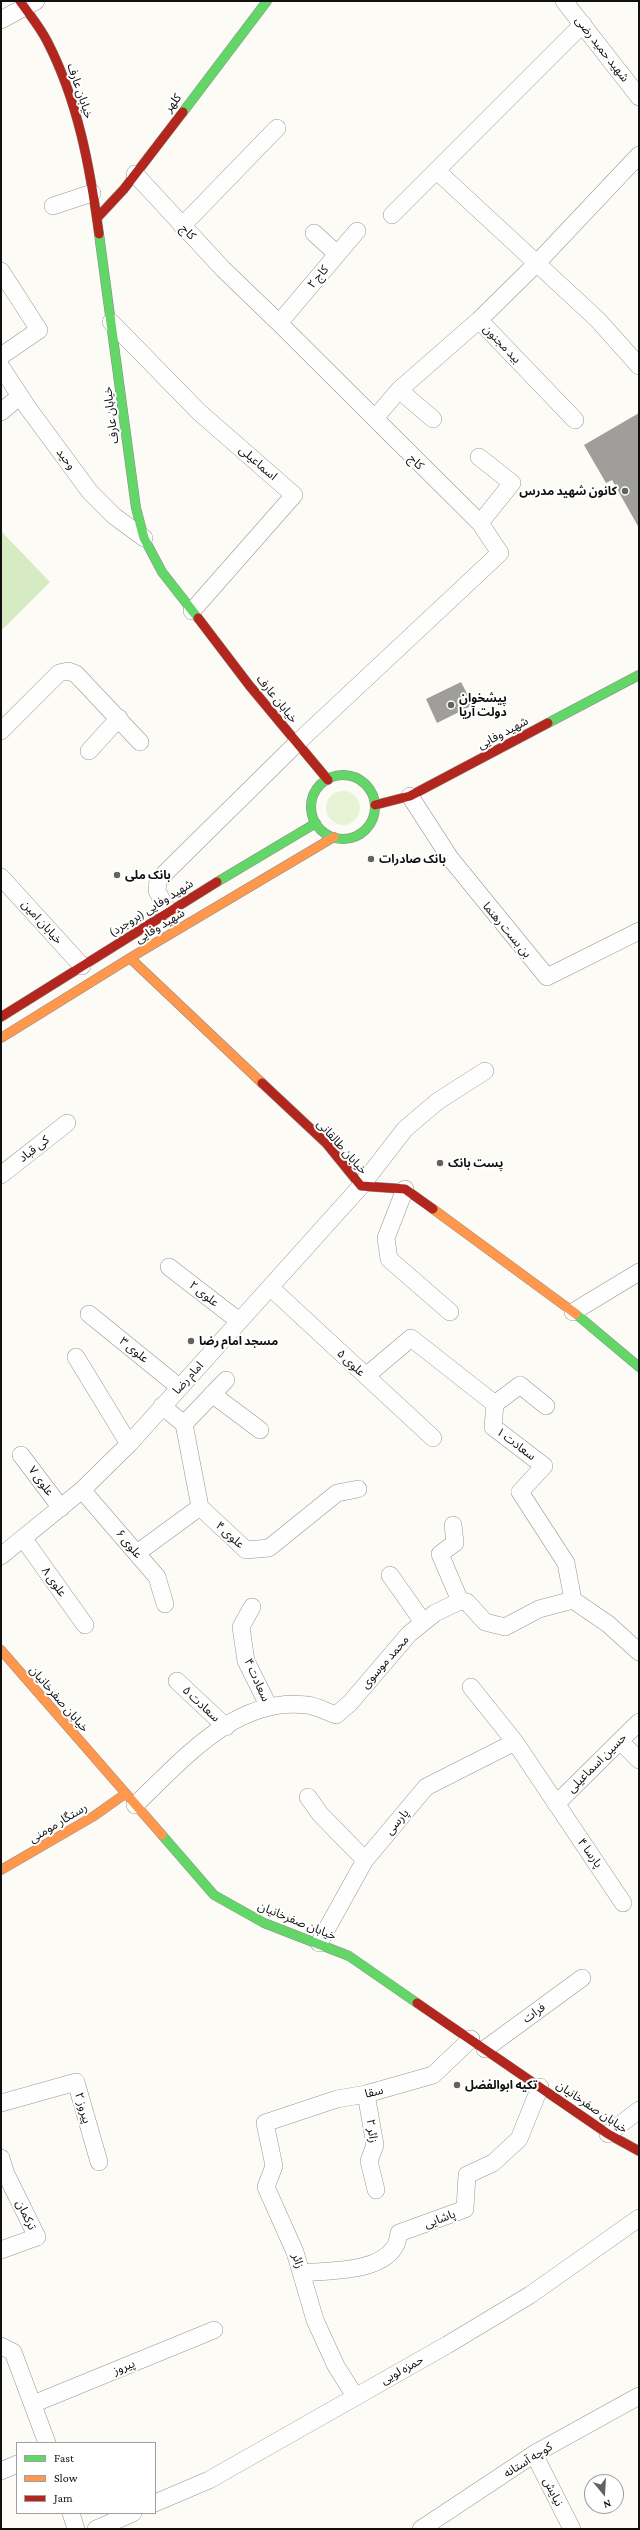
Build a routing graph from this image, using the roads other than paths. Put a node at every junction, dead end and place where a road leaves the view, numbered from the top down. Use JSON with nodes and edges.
{"nodes":[{"id":1,"x":267,"y":1,"type":"edge"},
{"id":2,"x":564,"y":1,"type":"edge"},
{"id":3,"x":27,"y":4,"type":"edge"},
{"id":4,"x":1,"y":20,"type":"edge"},
{"id":5,"x":583,"y":24,"type":"junction"},
{"id":6,"x":639,"y":97,"type":"edge"},
{"id":7,"x":277,"y":128,"type":"dead end"},
{"id":8,"x":639,"y":155,"type":"edge"},
{"id":9,"x":437,"y":171,"type":"junction"},
{"id":10,"x":135,"y":174,"type":"junction"},
{"id":11,"x":92,"y":193,"type":"junction"},
{"id":12,"x":53,"y":206,"type":"dead end"},
{"id":13,"x":392,"y":215,"type":"dead end"},
{"id":14,"x":97,"y":218,"type":"junction"},
{"id":15,"x":182,"y":226,"type":"junction"},
{"id":16,"x":357,"y":231,"type":"dead end"},
{"id":17,"x":314,"y":233,"type":"dead end"},
{"id":18,"x":337,"y":254,"type":"junction"},
{"id":19,"x":537,"y":263,"type":"junction"},
{"id":20,"x":1,"y":271,"type":"edge"},
{"id":21,"x":479,"y":320,"type":"junction"},
{"id":22,"x":111,"y":322,"type":"junction"},
{"id":23,"x":279,"y":323,"type":"junction"},
{"id":24,"x":1,"y":356,"type":"edge"},
{"id":25,"x":639,"y":366,"type":"edge"},
{"id":26,"x":1,"y":367,"type":"edge"},
{"id":27,"x":399,"y":390,"type":"junction"},
{"id":28,"x":20,"y":396,"type":"junction"},
{"id":29,"x":1,"y":412,"type":"edge"},
{"id":30,"x":375,"y":418,"type":"junction"},
{"id":31,"x":433,"y":419,"type":"dead end"},
{"id":32,"x":575,"y":420,"type":"dead end"},
{"id":33,"x":479,"y":457,"type":"dead end"},
{"id":34,"x":480,"y":523,"type":"junction"},
{"id":35,"x":144,"y":538,"type":"junction"},
{"id":36,"x":192,"y":611,"type":"junction"},
{"id":37,"x":639,"y":675,"type":"edge"},
{"id":38,"x":119,"y":718,"type":"junction"},
{"id":39,"x":1,"y":731,"type":"edge"},
{"id":40,"x":140,"y":742,"type":"dead end"},
{"id":41,"x":297,"y":743,"type":"junction"},
{"id":42,"x":89,"y":751,"type":"dead end"},
{"id":43,"x":328,"y":780,"type":"junction"},
{"id":44,"x":410,"y":796,"type":"junction"},
{"id":45,"x":375,"y":805,"type":"junction"},
{"id":46,"x":316,"y":823,"type":"junction"},
{"id":47,"x":334,"y":837,"type":"junction"},
{"id":48,"x":1,"y":877,"type":"edge"},
{"id":49,"x":168,"y":911,"type":"junction"},
{"id":50,"x":639,"y":931,"type":"edge"},
{"id":51,"x":130,"y":958,"type":"junction"},
{"id":52,"x":82,"y":966,"type":"junction"},
{"id":53,"x":1,"y":1017,"type":"edge"},
{"id":54,"x":1,"y":1038,"type":"edge"},
{"id":55,"x":485,"y":1071,"type":"dead end"},
{"id":56,"x":67,"y":1123,"type":"dead end"},
{"id":57,"x":1,"y":1175,"type":"edge"},
{"id":58,"x":361,"y":1186,"type":"junction"},
{"id":59,"x":405,"y":1189,"type":"junction"},
{"id":60,"x":169,"y":1267,"type":"dead end"},
{"id":61,"x":639,"y":1272,"type":"edge"},
{"id":62,"x":270,"y":1287,"type":"junction"},
{"id":63,"x":450,"y":1312,"type":"dead end"},
{"id":64,"x":573,"y":1312,"type":"junction"},
{"id":65,"x":89,"y":1314,"type":"dead end"},
{"id":66,"x":239,"y":1321,"type":"junction"},
{"id":67,"x":76,"y":1357,"type":"dead end"},
{"id":68,"x":639,"y":1367,"type":"edge"},
{"id":69,"x":366,"y":1376,"type":"junction"},
{"id":70,"x":226,"y":1380,"type":"dead end"},
{"id":71,"x":179,"y":1387,"type":"junction"},
{"id":72,"x":212,"y":1394,"type":"junction"},
{"id":73,"x":496,"y":1404,"type":"junction"},
{"id":74,"x":162,"y":1406,"type":"junction"},
{"id":75,"x":546,"y":1406,"type":"dead end"},
{"id":76,"x":184,"y":1424,"type":"junction"},
{"id":77,"x":260,"y":1430,"type":"dead end"},
{"id":78,"x":433,"y":1438,"type":"dead end"},
{"id":79,"x":129,"y":1444,"type":"junction"},
{"id":80,"x":21,"y":1455,"type":"dead end"},
{"id":81,"x":358,"y":1489,"type":"dead end"},
{"id":82,"x":82,"y":1490,"type":"junction"},
{"id":83,"x":200,"y":1507,"type":"junction"},
{"id":84,"x":61,"y":1508,"type":"junction"},
{"id":85,"x":453,"y":1525,"type":"dead end"},
{"id":86,"x":23,"y":1538,"type":"junction"},
{"id":87,"x":137,"y":1553,"type":"junction"},
{"id":88,"x":1,"y":1556,"type":"edge"},
{"id":89,"x":390,"y":1575,"type":"dead end"},
{"id":90,"x":573,"y":1600,"type":"junction"},
{"id":91,"x":460,"y":1601,"type":"junction"},
{"id":92,"x":165,"y":1604,"type":"dead end"},
{"id":93,"x":252,"y":1607,"type":"dead end"},
{"id":94,"x":423,"y":1622,"type":"junction"},
{"id":95,"x":85,"y":1625,"type":"dead end"},
{"id":96,"x":1,"y":1650,"type":"edge"},
{"id":97,"x":639,"y":1652,"type":"edge"},
{"id":98,"x":177,"y":1681,"type":"dead end"},
{"id":99,"x":471,"y":1687,"type":"dead end"},
{"id":100,"x":269,"y":1707,"type":"junction"},
{"id":101,"x":639,"y":1722,"type":"edge"},
{"id":102,"x":226,"y":1726,"type":"junction"},
{"id":103,"x":620,"y":1741,"type":"junction"},
{"id":104,"x":515,"y":1742,"type":"junction"},
{"id":105,"x":639,"y":1760,"type":"edge"},
{"id":106,"x":308,"y":1797,"type":"dead end"},
{"id":107,"x":130,"y":1799,"type":"junction"},
{"id":108,"x":556,"y":1804,"type":"junction"},
{"id":109,"x":365,"y":1860,"type":"junction"},
{"id":110,"x":1,"y":1870,"type":"edge"},
{"id":111,"x":623,"y":1902,"type":"dead end"},
{"id":112,"x":318,"y":1943,"type":"junction"},
{"id":113,"x":582,"y":1978,"type":"dead end"},
{"id":114,"x":471,"y":2039,"type":"junction"},
{"id":115,"x":485,"y":2049,"type":"junction"},
{"id":116,"x":540,"y":2087,"type":"junction"},
{"id":117,"x":366,"y":2094,"type":"junction"},
{"id":118,"x":1,"y":2103,"type":"edge"},
{"id":119,"x":639,"y":2110,"type":"edge"},
{"id":120,"x":265,"y":2123,"type":"joint"},
{"id":121,"x":608,"y":2134,"type":"junction"},
{"id":122,"x":639,"y":2151,"type":"edge"},
{"id":123,"x":1,"y":2158,"type":"edge"},
{"id":124,"x":99,"y":2162,"type":"dead end"},
{"id":125,"x":376,"y":2190,"type":"dead end"},
{"id":126,"x":639,"y":2218,"type":"edge"},
{"id":127,"x":1,"y":2250,"type":"edge"},
{"id":128,"x":302,"y":2273,"type":"junction"},
{"id":129,"x":214,"y":2330,"type":"dead end"},
{"id":130,"x":1,"y":2346,"type":"edge"},
{"id":131,"x":355,"y":2396,"type":"junction"},
{"id":132,"x":639,"y":2396,"type":"edge"},
{"id":133,"x":33,"y":2404,"type":"junction"},
{"id":134,"x":47,"y":2442,"type":"edge"},
{"id":135,"x":534,"y":2454,"type":"junction"},
{"id":136,"x":16,"y":2464,"type":"edge"},
{"id":137,"x":1,"y":2471,"type":"edge"},
{"id":138,"x":156,"y":2504,"type":"edge"},
{"id":139,"x":71,"y":2514,"type":"edge"},
{"id":140,"x":131,"y":2514,"type":"edge"},
{"id":141,"x":76,"y":2529,"type":"edge"},
{"id":142,"x":96,"y":2529,"type":"edge"},
{"id":143,"x":421,"y":2529,"type":"edge"},
{"id":144,"x":572,"y":2529,"type":"edge"}],
"edges":[{"from":1,"to":10,"type":"street","name":"کلهر"},
{"from":2,"to":5,"type":"street","name":"شهید حمید رضی"},
{"from":3,"to":4,"type":"street"},
{"from":3,"to":11,"type":"street","name":"خیابان عارف"},
{"from":5,"to":6,"type":"street","name":"شهید حمید رضی"},
{"from":5,"to":9,"type":"street"},
{"from":7,"to":15,"type":"street"},
{"from":8,"to":19,"type":"street"},
{"from":9,"to":13,"type":"street"},
{"from":9,"to":19,"type":"street"},
{"from":10,"to":14,"type":"street","name":"کلهر"},
{"from":10,"to":15,"type":"street","name":"کاج"},
{"from":11,"to":12,"type":"street"},
{"from":11,"to":14,"type":"street","name":"خیابان عارف"},
{"from":14,"to":22,"type":"street","name":"خیابان عارف"},
{"from":15,"to":23,"type":"street","name":"کاج"},
{"from":16,"to":18,"type":"street","name":"کاج ۲"},
{"from":17,"to":18,"type":"street"},
{"from":18,"to":23,"type":"street","name":"کاج ۲"},
{"from":19,"to":21,"type":"street"},
{"from":19,"to":25,"type":"street"},
{"from":20,"to":24,"type":"street"},
{"from":21,"to":27,"type":"street","name":"بید مجنون"},
{"from":21,"to":32,"type":"street","name":"بید مجنون"},
{"from":22,"to":35,"type":"street","name":"خیابان عارف"},
{"from":22,"to":36,"type":"street","name":"اسماعیلی"},
{"from":23,"to":30,"type":"street","name":"کاج"},
{"from":26,"to":28,"type":"street","name":"وحید"},
{"from":27,"to":30,"type":"street","name":"بید مجنون"},
{"from":27,"to":31,"type":"street"},
{"from":28,"to":29,"type":"street"},
{"from":28,"to":35,"type":"street","name":"وحید"},
{"from":30,"to":34,"type":"street","name":"کاج"},
{"from":33,"to":34,"type":"street"},
{"from":34,"to":41,"type":"street","name":"کاج"},
{"from":35,"to":36,"type":"street","name":"خیابان عارف"},
{"from":36,"to":41,"type":"street","name":"خیابان عارف"},
{"from":37,"to":44,"type":"street","name":"شهید وفایی"},
{"from":38,"to":39,"type":"street"},
{"from":38,"to":40,"type":"street"},
{"from":38,"to":42,"type":"street"},
{"from":41,"to":43,"type":"street","name":"خیابان عارف"},
{"from":41,"to":49,"type":"street"},
{"from":43,"to":45,"type":"street"},
{"from":43,"to":46,"type":"street"},
{"from":44,"to":45,"type":"street","name":"شهید وفایی"},
{"from":44,"to":50,"type":"street","name":"بن بست رهنما"},
{"from":45,"to":47,"type":"street"},
{"from":46,"to":47,"type":"street"},
{"from":46,"to":49,"type":"street","name":"شهید وفایی (بروجرد)"},
{"from":47,"to":51,"type":"street","name":"شهید وفایی"},
{"from":48,"to":52,"type":"street","name":"خیابان امین"},
{"from":49,"to":52,"type":"street","name":"شهید وفایی (بروجرد)"},
{"from":51,"to":54,"type":"street","name":"شهید وفایی"},
{"from":51,"to":58,"type":"street","name":"خیابان طالقانی"},
{"from":52,"to":53,"type":"street","name":"شهید وفایی (بروجرد)"},
{"from":55,"to":58,"type":"street","name":"امام رضا"},
{"from":56,"to":57,"type":"street","name":"کی قباد"},
{"from":58,"to":59,"type":"street","name":"خیابان طالقانی"},
{"from":58,"to":62,"type":"street","name":"امام رضا"},
{"from":59,"to":63,"type":"street"},
{"from":59,"to":64,"type":"street"},
{"from":60,"to":66,"type":"street","name":"علوی ۲"},
{"from":61,"to":64,"type":"street"},
{"from":62,"to":66,"type":"street","name":"امام رضا"},
{"from":62,"to":69,"type":"street","name":"علوی ۵"},
{"from":64,"to":68,"type":"street"},
{"from":65,"to":71,"type":"street","name":"علوی ۳"},
{"from":66,"to":71,"type":"street","name":"امام رضا"},
{"from":67,"to":79,"type":"street"},
{"from":69,"to":73,"type":"street"},
{"from":69,"to":78,"type":"street","name":"علوی ۵"},
{"from":70,"to":72,"type":"street"},
{"from":71,"to":74,"type":"street","name":"امام رضا"},
{"from":72,"to":76,"type":"street"},
{"from":72,"to":77,"type":"street"},
{"from":73,"to":75,"type":"street"},
{"from":73,"to":90,"type":"street","name":"سعادت ۱"},
{"from":74,"to":76,"type":"street"},
{"from":74,"to":79,"type":"street","name":"امام رضا"},
{"from":76,"to":83,"type":"street"},
{"from":79,"to":82,"type":"street","name":"امام رضا"},
{"from":80,"to":84,"type":"street","name":"علوی ۷"},
{"from":81,"to":83,"type":"street","name":"علوی ۴"},
{"from":82,"to":84,"type":"street","name":"امام رضا"},
{"from":82,"to":87,"type":"street","name":"علوی ۶"},
{"from":83,"to":87,"type":"street"},
{"from":84,"to":86,"type":"street","name":"امام رضا"},
{"from":85,"to":91,"type":"street"},
{"from":86,"to":88,"type":"street","name":"امام رضا"},
{"from":86,"to":95,"type":"street","name":"علوی ۸"},
{"from":87,"to":92,"type":"street","name":"علوی ۶"},
{"from":89,"to":94,"type":"street"},
{"from":90,"to":91,"type":"street"},
{"from":90,"to":97,"type":"street"},
{"from":91,"to":94,"type":"street","name":"محمد موسوی"},
{"from":93,"to":100,"type":"street","name":"سعادت ۴"},
{"from":94,"to":100,"type":"street","name":"محمد موسوی"},
{"from":96,"to":107,"type":"street","name":"خیابان صفرخانیان"},
{"from":98,"to":102,"type":"street","name":"سعادت ۵"},
{"from":99,"to":104,"type":"street","name":"پارسا ۴"},
{"from":100,"to":102,"type":"street","name":"محمد موسوی"},
{"from":101,"to":103,"type":"street","name":"حسین اسماعیلی"},
{"from":102,"to":107,"type":"street","name":"محمد موسوی"},
{"from":103,"to":105,"type":"street"},
{"from":103,"to":108,"type":"street","name":"حسین اسماعیلی"},
{"from":104,"to":108,"type":"street","name":"پارسا ۴"},
{"from":104,"to":109,"type":"street","name":"پارسی"},
{"from":106,"to":109,"type":"street"},
{"from":107,"to":110,"type":"street","name":"رستگار مومنی"},
{"from":107,"to":112,"type":"street","name":"خیابان صفرخانیان"},
{"from":108,"to":111,"type":"street","name":"پارسا ۴"},
{"from":109,"to":112,"type":"street","name":"پارسی"},
{"from":112,"to":114,"type":"street","name":"خیابان صفرخانیان"},
{"from":113,"to":115,"type":"street","name":"فرات"},
{"from":114,"to":115,"type":"street","name":"خیابان صفرخانیان"},
{"from":114,"to":117,"type":"street","name":"سقا"},
{"from":115,"to":116,"type":"street","name":"خیابان صفرخانیان"},
{"from":116,"to":121,"type":"street","name":"خیابان صفرخانیان"},
{"from":116,"to":128,"type":"street","name":"پاشایی"},
{"from":117,"to":120,"type":"street","name":"سقا"},
{"from":117,"to":125,"type":"street","name":"زائر ۲"},
{"from":118,"to":124,"type":"street","name":"پیروز ۲"},
{"from":119,"to":121,"type":"street"},
{"from":120,"to":128,"type":"street","name":"زائر"},
{"from":121,"to":122,"type":"street","name":"خیابان صفرخانیان"},
{"from":123,"to":127,"type":"street","name":"ترکمان"},
{"from":126,"to":131,"type":"street","name":"حمزه لویی"},
{"from":128,"to":131,"type":"street","name":"زائر"},
{"from":129,"to":133,"type":"street","name":"پیروز"},
{"from":130,"to":133,"type":"street"},
{"from":131,"to":138,"type":"street","name":"حمزه لویی"},
{"from":132,"to":135,"type":"street","name":"کوچه آستانه"},
{"from":133,"to":134,"type":"street"},
{"from":135,"to":143,"type":"street","name":"کوچه آستانه"},
{"from":135,"to":144,"type":"street","name":"نیایش"},
{"from":136,"to":137,"type":"street"},
{"from":139,"to":141,"type":"street"},
{"from":140,"to":142,"type":"street"}]}
